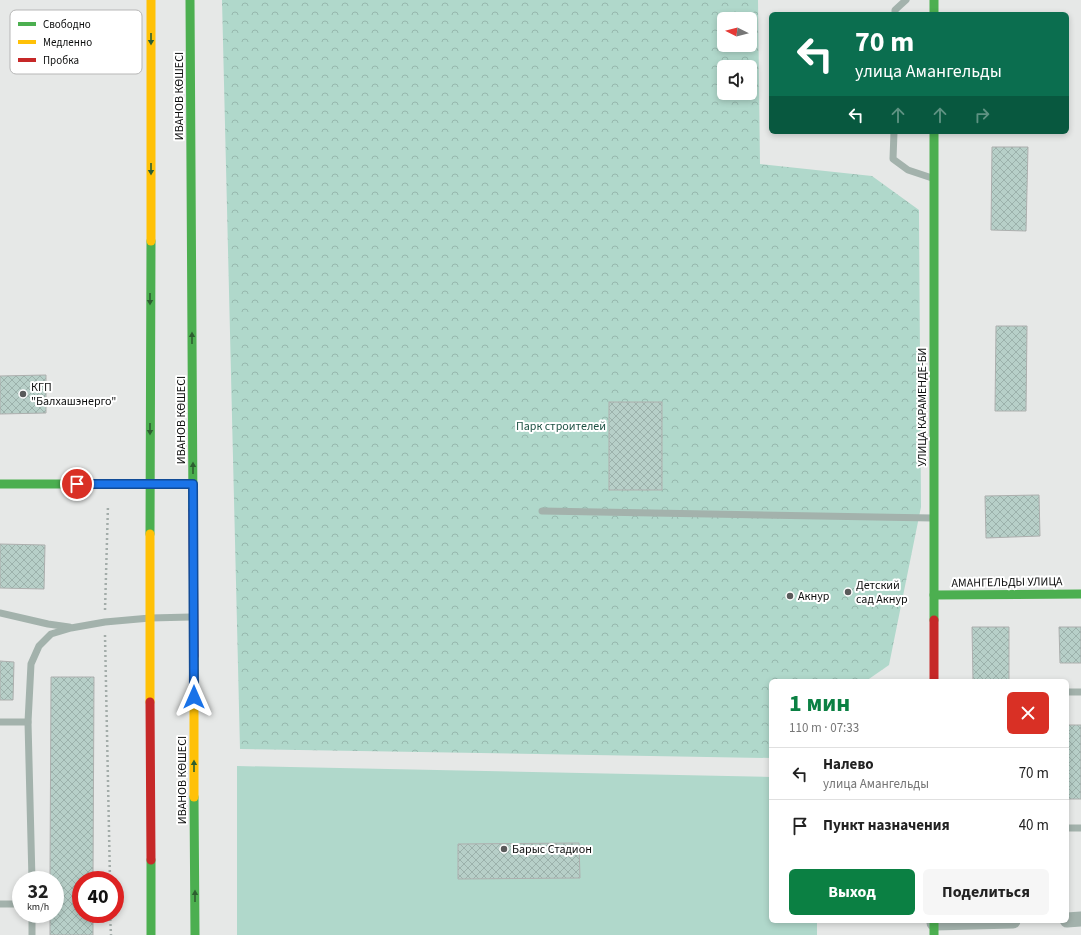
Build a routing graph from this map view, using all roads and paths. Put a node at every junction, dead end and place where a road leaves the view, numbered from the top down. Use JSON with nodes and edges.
{"nodes":[{"id":1,"x":151,"y":0,"type":"edge"},
{"id":2,"x":190,"y":0,"type":"edge"},
{"id":3,"x":906,"y":0,"type":"edge"},
{"id":4,"x":934,"y":0,"type":"edge"},
{"id":5,"x":895,"y":12,"type":"edge"},
{"id":6,"x":934,"y":12,"type":"edge"},
{"id":7,"x":894,"y":134,"type":"edge"},
{"id":8,"x":934,"y":134,"type":"edge"},
{"id":9,"x":934,"y":179,"type":"junction"},
{"id":10,"x":0,"y":484,"type":"edge"},
{"id":11,"x":108,"y":484,"type":"junction"},
{"id":12,"x":150,"y":484,"type":"junction"},
{"id":13,"x":193,"y":484,"type":"junction"},
{"id":14,"x":542,"y":511,"type":"dead end"},
{"id":15,"x":934,"y":518,"type":"junction"},
{"id":16,"x":1081,"y":594,"type":"edge"},
{"id":17,"x":934,"y":595,"type":"junction"},
{"id":18,"x":0,"y":613,"type":"edge"},
{"id":19,"x":194,"y":617,"type":"junction"},
{"id":20,"x":150,"y":618,"type":"junction"},
{"id":21,"x":105,"y":622,"type":"junction"},
{"id":22,"x":71,"y":628,"type":"junction"},
{"id":23,"x":934,"y":679,"type":"edge"},
{"id":24,"x":1069,"y":692,"type":"edge"},
{"id":25,"x":1081,"y":692,"type":"edge"},
{"id":26,"x":0,"y":722,"type":"edge"},
{"id":27,"x":28,"y":722,"type":"junction"},
{"id":28,"x":1069,"y":828,"type":"edge"},
{"id":29,"x":1081,"y":828,"type":"edge"},
{"id":30,"x":32,"y":871,"type":"edge"},
{"id":31,"x":110,"y":871,"type":"edge"},
{"id":32,"x":0,"y":904,"type":"edge"},
{"id":33,"x":12,"y":904,"type":"edge"},
{"id":34,"x":1069,"y":920,"type":"edge"},
{"id":35,"x":1081,"y":920,"type":"edge"},
{"id":36,"x":32,"y":923,"type":"edge"},
{"id":37,"x":110,"y":923,"type":"edge"},
{"id":38,"x":981,"y":923,"type":"edge"},
{"id":39,"x":934,"y":926,"type":"edge"},
{"id":40,"x":32,"y":935,"type":"edge"},
{"id":41,"x":111,"y":935,"type":"edge"},
{"id":42,"x":151,"y":935,"type":"edge"},
{"id":43,"x":195,"y":935,"type":"edge"}],
"edges":[{"from":1,"to":12,"type":"street","one_way":true},
{"from":13,"to":2,"type":"street","name":"ИВАНОВ КӨШЕСІ","one_way":true},
{"from":3,"to":5,"type":"lane"},
{"from":4,"to":6,"type":"street"},
{"from":7,"to":9,"type":"lane"},
{"from":8,"to":9,"type":"street","name":"УЛИЦА КАРАМЕНДЕ-БИ"},
{"from":9,"to":15,"type":"street","name":"УЛИЦА КАРАМЕНДЕ-БИ"},
{"from":10,"to":11,"type":"street"},
{"from":11,"to":12,"type":"street"},
{"from":11,"to":21,"type":"path"},
{"from":12,"to":13,"type":"street"},
{"from":12,"to":20,"type":"street"},
{"from":13,"to":19,"type":"street","name":"ИВАНОВ КӨШЕСІ"},
{"from":14,"to":15,"type":"lane"},
{"from":15,"to":17,"type":"street","name":"УЛИЦА КАРАМЕНДЕ-БИ"},
{"from":16,"to":17,"type":"street","name":"АМАНГЕЛЬДЫ УЛИЦА"},
{"from":17,"to":23,"type":"street","name":"УЛИЦА КАРАМЕНДЕ-БИ"},
{"from":18,"to":22,"type":"lane"},
{"from":19,"to":20,"type":"lane"},
{"from":43,"to":19,"type":"street","name":"ИВАНОВ КӨШЕСІ","one_way":true},
{"from":20,"to":21,"type":"lane"},
{"from":20,"to":42,"type":"street"},
{"from":21,"to":22,"type":"lane"},
{"from":21,"to":31,"type":"path"},
{"from":22,"to":27,"type":"lane"},
{"from":24,"to":25,"type":"lane"},
{"from":26,"to":27,"type":"lane"},
{"from":27,"to":30,"type":"lane"},
{"from":28,"to":29,"type":"lane"},
{"from":32,"to":33,"type":"lane"},
{"from":34,"to":35,"type":"street"},
{"from":36,"to":40,"type":"lane"},
{"from":37,"to":41,"type":"path"},
{"from":38,"to":39,"type":"street"}]}
